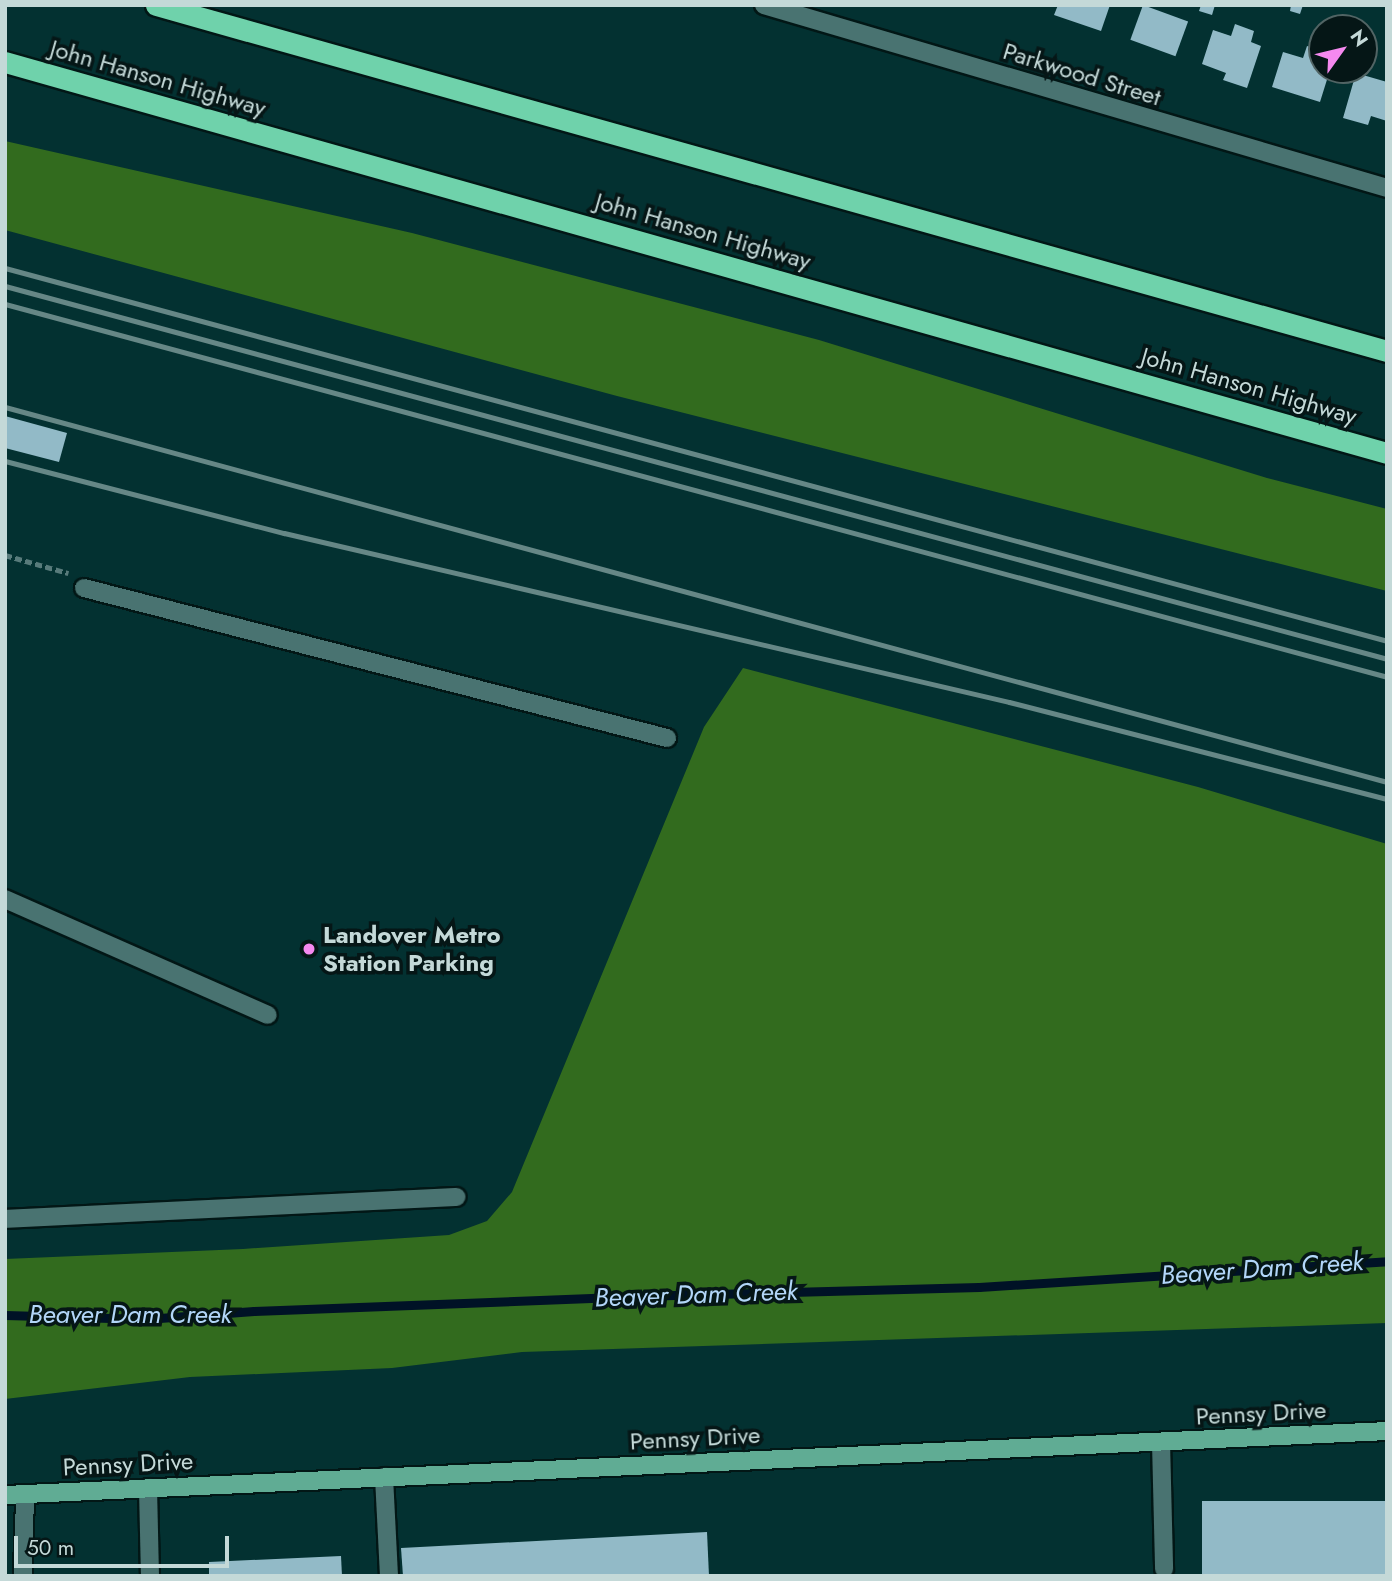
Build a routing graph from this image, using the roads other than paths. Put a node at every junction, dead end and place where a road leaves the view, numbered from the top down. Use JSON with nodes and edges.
{"nodes":[{"id":1,"x":156,"y":5,"type":"edge"},
{"id":2,"x":764,"y":5,"type":"edge"},
{"id":3,"x":5,"y":62,"type":"edge"},
{"id":4,"x":1387,"y":188,"type":"edge"},
{"id":5,"x":1387,"y":351,"type":"edge"},
{"id":6,"x":1387,"y":453,"type":"edge"},
{"id":7,"x":78,"y":581,"type":"road end"},
{"id":8,"x":667,"y":738,"type":"dead end"},
{"id":9,"x":5,"y":899,"type":"edge"},
{"id":10,"x":268,"y":1015,"type":"dead end"},
{"id":11,"x":456,"y":1197,"type":"dead end"},
{"id":12,"x":5,"y":1219,"type":"edge"},
{"id":13,"x":1387,"y":1432,"type":"edge"},
{"id":14,"x":1161,"y":1442,"type":"junction"},
{"id":15,"x":384,"y":1477,"type":"junction"},
{"id":16,"x":148,"y":1488,"type":"junction"},
{"id":17,"x":5,"y":1494,"type":"edge"},
{"id":18,"x":25,"y":1494,"type":"junction"},
{"id":19,"x":1164,"y":1569,"type":"dead end"},
{"id":20,"x":23,"y":1576,"type":"edge"},
{"id":21,"x":150,"y":1576,"type":"edge"},
{"id":22,"x":388,"y":1576,"type":"edge"}],
"edges":[{"from":1,"to":5,"type":"highway"},
{"from":2,"to":4,"type":"street","name":"Parkwood Street"},
{"from":3,"to":6,"type":"highway","name":"John Hanson Highway"},
{"from":7,"to":8,"type":"street"},
{"from":9,"to":10,"type":"street"},
{"from":11,"to":12,"type":"street"},
{"from":13,"to":14,"type":"main road","name":"Pennsy Drive"},
{"from":14,"to":15,"type":"main road","name":"Pennsy Drive"},
{"from":14,"to":19,"type":"street"},
{"from":15,"to":16,"type":"main road","name":"Pennsy Drive"},
{"from":15,"to":22,"type":"street"},
{"from":16,"to":18,"type":"main road","name":"Pennsy Drive"},
{"from":16,"to":21,"type":"street"},
{"from":17,"to":18,"type":"main road","name":"Pennsy Drive"},
{"from":18,"to":20,"type":"street"}]}
